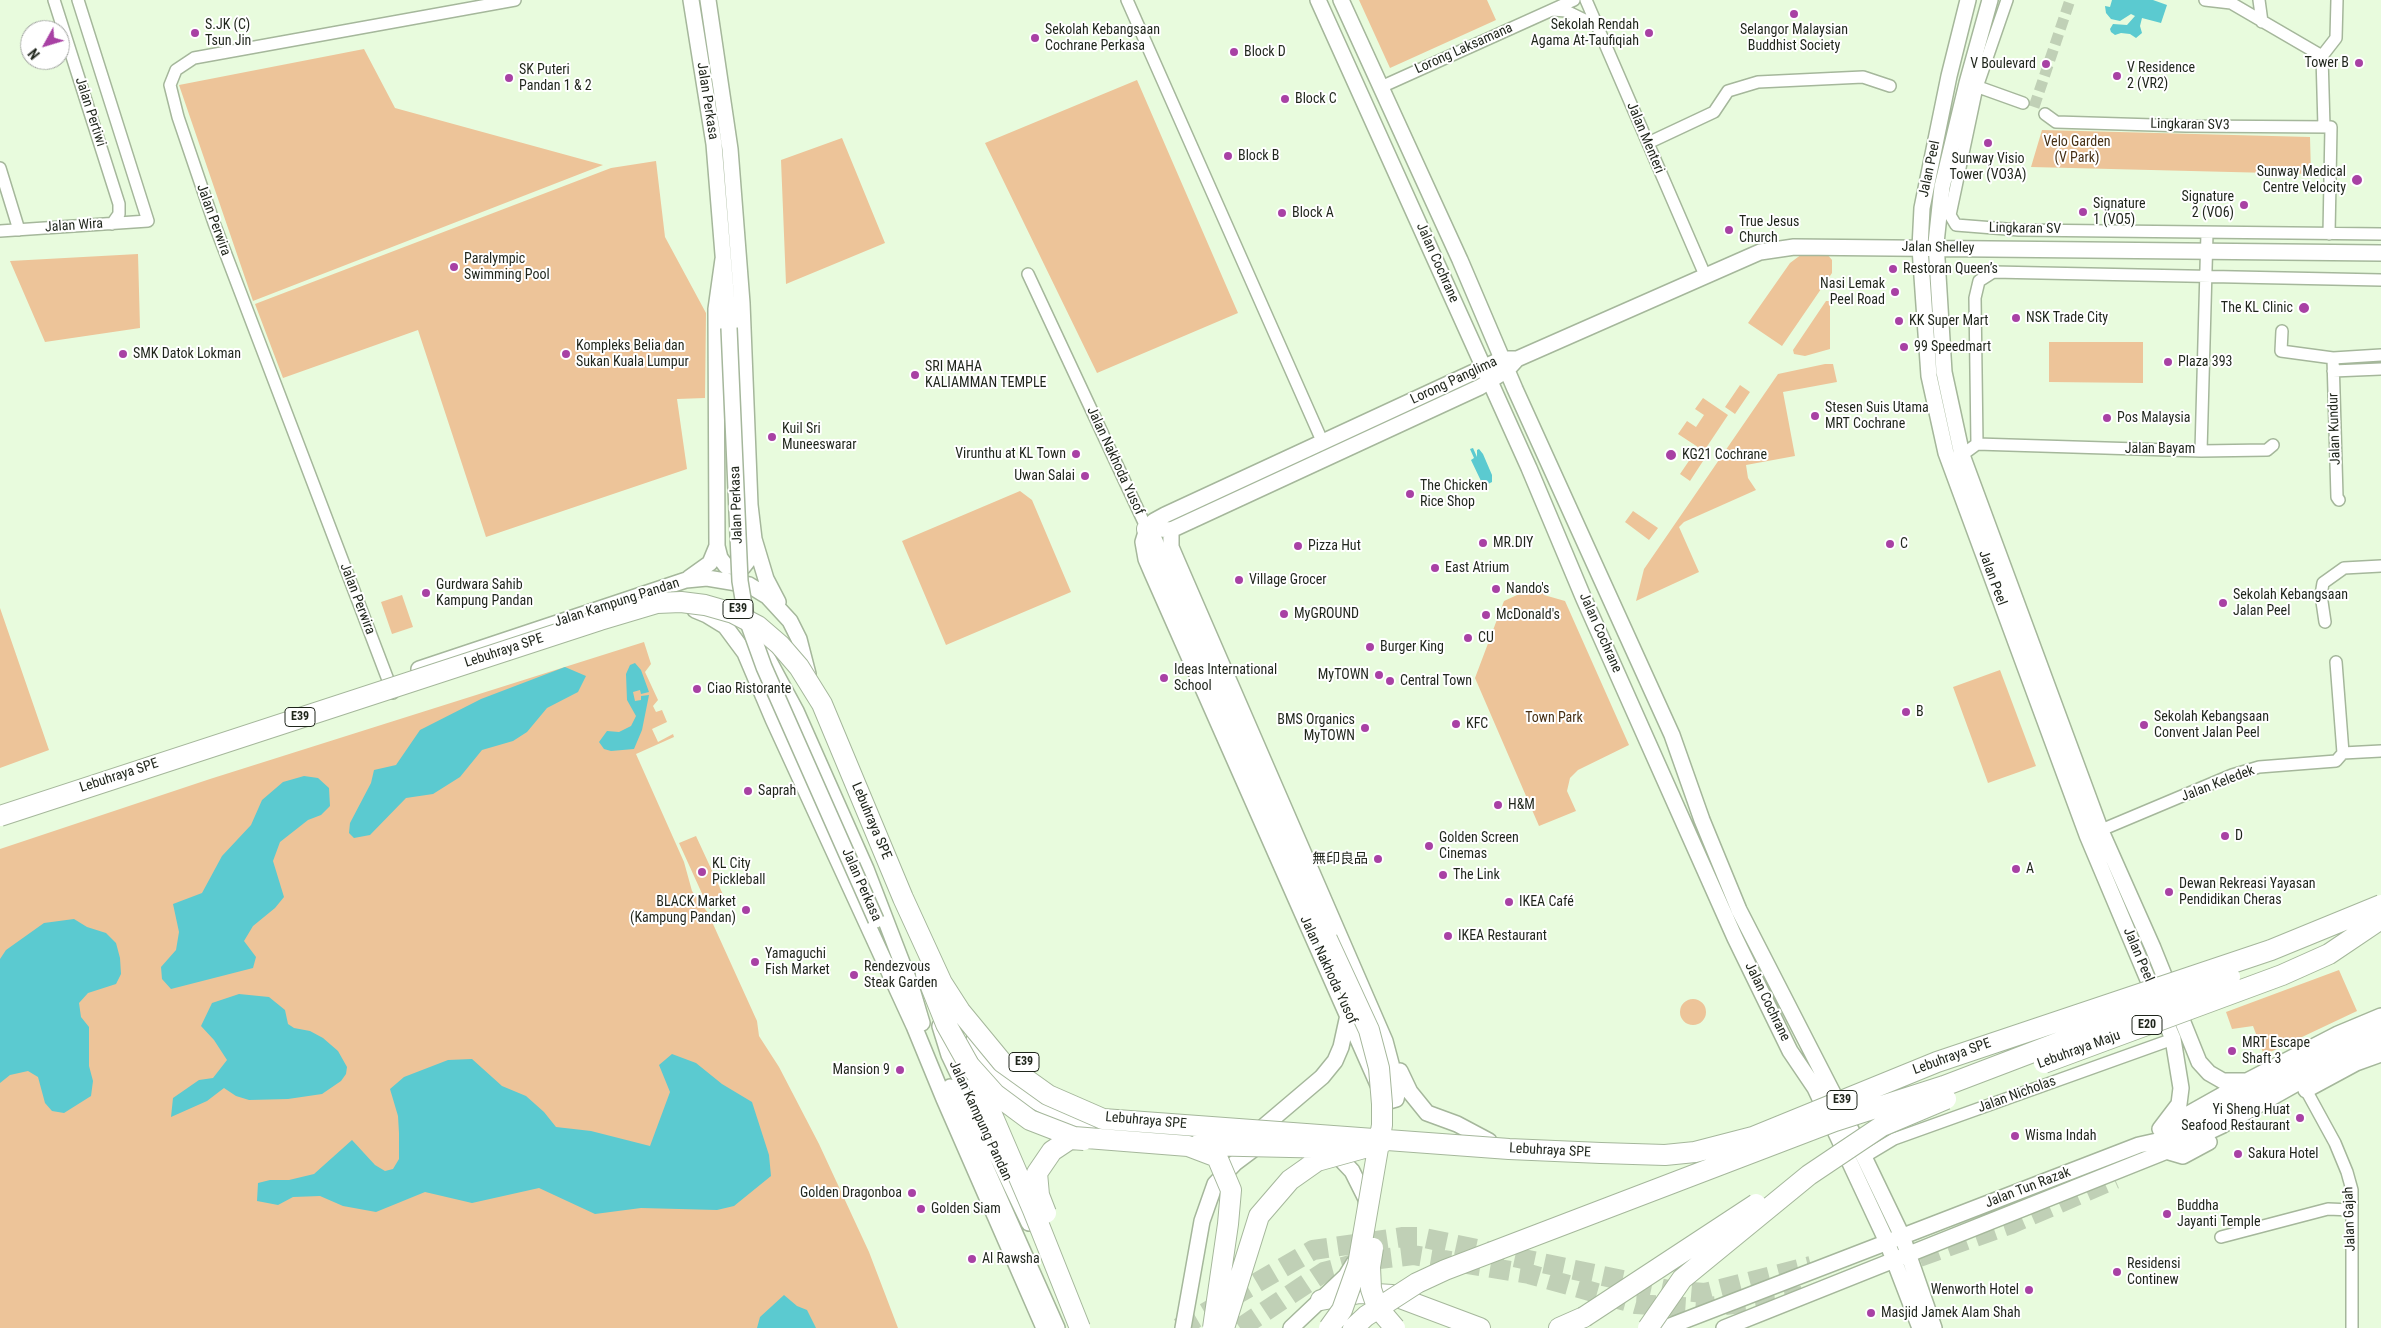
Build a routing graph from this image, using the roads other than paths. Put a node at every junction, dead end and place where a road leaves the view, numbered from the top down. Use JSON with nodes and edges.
{"nodes":[{"id":1,"x":54,"y":0,"type":"edge"},
{"id":2,"x":78,"y":0,"type":"edge"},
{"id":3,"x":515,"y":0,"type":"edge"},
{"id":4,"x":691,"y":0,"type":"edge"},
{"id":5,"x":1127,"y":0,"type":"edge"},
{"id":6,"x":1318,"y":0,"type":"edge"},
{"id":7,"x":1341,"y":0,"type":"edge"},
{"id":8,"x":1574,"y":0,"type":"edge"},
{"id":9,"x":1586,"y":0,"type":"edge"},
{"id":10,"x":1968,"y":0,"type":"edge"},
{"id":11,"x":1990,"y":0,"type":"edge"},
{"id":12,"x":2007,"y":0,"type":"edge"},
{"id":13,"x":2205,"y":0,"type":"edge"},
{"id":14,"x":2259,"y":0,"type":"edge"},
{"id":15,"x":2337,"y":0,"type":"edge"},
{"id":16,"x":710,"y":4,"type":"edge"},
{"id":17,"x":1551,"y":10,"type":"junction"},
{"id":18,"x":2262,"y":22,"type":"junction"},
{"id":19,"x":1597,"y":26,"type":"junction"},
{"id":20,"x":2322,"y":56,"type":"junction"},
{"id":21,"x":1972,"y":85,"type":"junction"},
{"id":22,"x":1381,"y":86,"type":"junction"},
{"id":23,"x":1890,"y":86,"type":"dead end"},
{"id":24,"x":2023,"y":103,"type":"dead end"},
{"id":25,"x":2045,"y":114,"type":"dead end"},
{"id":26,"x":2328,"y":129,"type":"junction"},
{"id":27,"x":1936,"y":139,"type":"junction"},
{"id":28,"x":1648,"y":144,"type":"junction"},
{"id":29,"x":1952,"y":144,"type":"junction"},
{"id":30,"x":0,"y":168,"type":"edge"},
{"id":31,"x":1938,"y":220,"type":"junction"},
{"id":32,"x":148,"y":221,"type":"joint"},
{"id":33,"x":112,"y":224,"type":"junction"},
{"id":34,"x":19,"y":230,"type":"junction"},
{"id":35,"x":0,"y":231,"type":"edge"},
{"id":36,"x":2207,"y":232,"type":"junction"},
{"id":37,"x":2329,"y":234,"type":"junction"},
{"id":38,"x":2381,"y":234,"type":"edge"},
{"id":39,"x":1920,"y":248,"type":"junction"},
{"id":40,"x":1936,"y":248,"type":"junction"},
{"id":41,"x":1959,"y":248,"type":"junction"},
{"id":42,"x":2206,"y":251,"type":"junction"},
{"id":43,"x":2381,"y":253,"type":"edge"},
{"id":44,"x":723,"y":259,"type":"junction"},
{"id":45,"x":1028,"y":274,"type":"dead end"},
{"id":46,"x":1705,"y":275,"type":"junction"},
{"id":47,"x":2206,"y":276,"type":"junction"},
{"id":48,"x":2381,"y":280,"type":"edge"},
{"id":49,"x":2282,"y":331,"type":"dead end"},
{"id":50,"x":2381,"y":355,"type":"edge"},
{"id":51,"x":2333,"y":358,"type":"junction"},
{"id":52,"x":1509,"y":363,"type":"junction"},
{"id":53,"x":1484,"y":367,"type":"junction"},
{"id":54,"x":2381,"y":369,"type":"edge"},
{"id":55,"x":2333,"y":371,"type":"junction"},
{"id":56,"x":1490,"y":381,"type":"junction"},
{"id":57,"x":1323,"y":443,"type":"junction"},
{"id":58,"x":1977,"y":444,"type":"junction"},
{"id":59,"x":2273,"y":445,"type":"dead end"},
{"id":60,"x":2201,"y":451,"type":"junction"},
{"id":61,"x":1962,"y":455,"type":"junction"},
{"id":62,"x":2340,"y":500,"type":"dead end"},
{"id":63,"x":1147,"y":529,"type":"junction"},
{"id":64,"x":1171,"y":533,"type":"junction"},
{"id":65,"x":754,"y":539,"type":"junction"},
{"id":66,"x":717,"y":546,"type":"junction"},
{"id":67,"x":2381,"y":566,"type":"edge"},
{"id":68,"x":686,"y":580,"type":"junction"},
{"id":69,"x":669,"y":607,"type":"junction"},
{"id":70,"x":783,"y":613,"type":"junction"},
{"id":71,"x":2325,"y":622,"type":"dead end"},
{"id":72,"x":2336,"y":662,"type":"dead end"},
{"id":73,"x":391,"y":687,"type":"junction"},
{"id":74,"x":830,"y":718,"type":"junction"},
{"id":75,"x":2381,"y":751,"type":"edge"},
{"id":76,"x":2343,"y":754,"type":"junction"},
{"id":77,"x":0,"y":806,"type":"edge"},
{"id":78,"x":0,"y":816,"type":"edge"},
{"id":79,"x":0,"y":825,"type":"edge"},
{"id":80,"x":2094,"y":833,"type":"junction"},
{"id":81,"x":2381,"y":895,"type":"edge"},
{"id":82,"x":2381,"y":901,"type":"edge"},
{"id":83,"x":2381,"y":905,"type":"edge"},
{"id":84,"x":908,"y":906,"type":"junction"},
{"id":85,"x":2381,"y":919,"type":"edge"},
{"id":86,"x":2153,"y":948,"type":"junction"},
{"id":87,"x":2137,"y":954,"type":"junction"},
{"id":88,"x":1348,"y":958,"type":"junction"},
{"id":89,"x":1326,"y":968,"type":"junction"},
{"id":90,"x":900,"y":980,"type":"joint"},
{"id":91,"x":1348,"y":1015,"type":"junction"},
{"id":92,"x":2381,"y":1016,"type":"edge"},
{"id":93,"x":918,"y":1025,"type":"junction"},
{"id":94,"x":2381,"y":1027,"type":"edge"},
{"id":95,"x":2173,"y":1039,"type":"junction"},
{"id":96,"x":1386,"y":1041,"type":"junction"},
{"id":97,"x":2381,"y":1041,"type":"edge"},
{"id":98,"x":2381,"y":1054,"type":"edge"},
{"id":99,"x":2247,"y":1081,"type":"junction"},
{"id":100,"x":2306,"y":1090,"type":"junction"},
{"id":101,"x":1835,"y":1121,"type":"junction"},
{"id":102,"x":1382,"y":1122,"type":"junction"},
{"id":103,"x":1256,"y":1133,"type":"junction"},
{"id":104,"x":1293,"y":1134,"type":"junction"},
{"id":105,"x":1416,"y":1136,"type":"junction"},
{"id":106,"x":1489,"y":1141,"type":"junction"},
{"id":107,"x":2166,"y":1142,"type":"junction"},
{"id":108,"x":1508,"y":1148,"type":"junction"},
{"id":109,"x":1864,"y":1157,"type":"junction"},
{"id":110,"x":1808,"y":1175,"type":"junction"},
{"id":111,"x":2352,"y":1210,"type":"junction"},
{"id":112,"x":1902,"y":1236,"type":"junction"},
{"id":113,"x":2221,"y":1237,"type":"dead end"},
{"id":114,"x":1887,"y":1242,"type":"junction"},
{"id":115,"x":1714,"y":1255,"type":"junction"},
{"id":116,"x":1901,"y":1257,"type":"junction"},
{"id":117,"x":1194,"y":1267,"type":"junction"},
{"id":118,"x":1321,"y":1300,"type":"junction"},
{"id":119,"x":1044,"y":1328,"type":"edge"},
{"id":120,"x":1057,"y":1328,"type":"edge"},
{"id":121,"x":1078,"y":1328,"type":"edge"},
{"id":122,"x":1093,"y":1328,"type":"edge"},
{"id":123,"x":1183,"y":1328,"type":"edge"},
{"id":124,"x":1189,"y":1328,"type":"edge"},
{"id":125,"x":1213,"y":1328,"type":"edge"},
{"id":126,"x":1224,"y":1328,"type":"edge"},
{"id":127,"x":1291,"y":1328,"type":"edge"},
{"id":128,"x":1329,"y":1328,"type":"edge"},
{"id":129,"x":1353,"y":1328,"type":"edge"},
{"id":130,"x":1394,"y":1328,"type":"edge"},
{"id":131,"x":1479,"y":1328,"type":"edge"},
{"id":132,"x":1560,"y":1328,"type":"edge"},
{"id":133,"x":1648,"y":1328,"type":"edge"},
{"id":134,"x":1660,"y":1328,"type":"edge"},
{"id":135,"x":1666,"y":1328,"type":"edge"},
{"id":136,"x":1724,"y":1328,"type":"edge"},
{"id":137,"x":1920,"y":1328,"type":"edge"},
{"id":138,"x":1934,"y":1328,"type":"edge"},
{"id":139,"x":2352,"y":1328,"type":"edge"}],
"edges":[{"from":1,"to":33,"type":"street","name":"Jalan Pertiwi"},
{"from":2,"to":32,"type":"street","name":"Jalan Pertiwi"},
{"from":3,"to":73,"type":"street","name":"Jalan Perwira"},
{"from":4,"to":44,"type":"street","name":"Jalan Perkasa"},
{"from":5,"to":57,"type":"street"},
{"from":6,"to":53,"type":"street","name":"Jalan Cochrane"},
{"from":7,"to":22,"type":"street","name":"Jalan Cochrane"},
{"from":8,"to":17,"type":"street","name":"Lorong Laksamana"},
{"from":9,"to":19,"type":"street","name":"Jalan Menteri"},
{"from":10,"to":27,"type":"street","name":"Jalan Peel"},
{"from":11,"to":21,"type":"street","name":"Jalan Peel"},
{"from":12,"to":21,"type":"street","name":"Lingkaran SV"},
{"from":13,"to":18,"type":"street"},
{"from":14,"to":18,"type":"street"},
{"from":15,"to":20,"type":"street"},
{"from":16,"to":65,"type":"street","name":"Jalan Perkasa"},
{"from":17,"to":19,"type":"street"},
{"from":17,"to":22,"type":"street","name":"Lorong Laksamana"},
{"from":18,"to":20,"type":"street"},
{"from":19,"to":28,"type":"street","name":"Jalan Menteri"},
{"from":20,"to":26,"type":"street"},
{"from":21,"to":24,"type":"street"},
{"from":21,"to":29,"type":"street","name":"Jalan Peel"},
{"from":21,"to":36,"type":"street","name":"Lingkaran SV"},
{"from":22,"to":52,"type":"street","name":"Jalan Cochrane"},
{"from":23,"to":28,"type":"street"},
{"from":25,"to":26,"type":"street","name":"Lingkaran SV3"},
{"from":26,"to":37,"type":"street"},
{"from":27,"to":29,"type":"street"},
{"from":27,"to":39,"type":"street","name":"Jalan Peel"},
{"from":28,"to":46,"type":"street","name":"Jalan Menteri"},
{"from":29,"to":31,"type":"street","name":"Jalan Peel"},
{"from":30,"to":34,"type":"street"},
{"from":31,"to":40,"type":"street","name":"Jalan Peel"},
{"from":31,"to":41,"type":"street"},
{"from":32,"to":33,"type":"street","name":"Jalan Wira"},
{"from":33,"to":34,"type":"street","name":"Jalan Wira"},
{"from":34,"to":35,"type":"street","name":"Jalan Wira"},
{"from":36,"to":37,"type":"street","name":"Lingkaran SV"},
{"from":36,"to":42,"type":"street","name":"Jalan Bayam"},
{"from":37,"to":38,"type":"street","name":"Lingkaran SV"},
{"from":39,"to":40,"type":"street","name":"Jalan Shelley"},
{"from":39,"to":46,"type":"street","name":"Jalan Shelley"},
{"from":39,"to":80,"type":"street","name":"Jalan Peel"},
{"from":40,"to":41,"type":"street","name":"Jalan Shelley"},
{"from":40,"to":61,"type":"street","name":"Jalan Peel"},
{"from":41,"to":42,"type":"street","name":"Jalan Shelley"},
{"from":42,"to":43,"type":"street","name":"Jalan Shelley"},
{"from":42,"to":47,"type":"street","name":"Jalan Bayam"},
{"from":44,"to":66,"type":"street"},
{"from":44,"to":90,"type":"street","name":"Jalan Perkasa","bridge":true},
{"from":45,"to":63,"type":"street","name":"Jalan Nakhoda Yusof"},
{"from":46,"to":52,"type":"street","name":"Jalan Shelley"},
{"from":47,"to":48,"type":"street"},
{"from":47,"to":58,"type":"street"},
{"from":47,"to":60,"type":"street","name":"Jalan Bayam"},
{"from":49,"to":51,"type":"street"},
{"from":50,"to":51,"type":"street"},
{"from":51,"to":55,"type":"street","name":"Jalan Kundur"},
{"from":52,"to":53,"type":"street","name":"Lorong Panglima"},
{"from":52,"to":56,"type":"street","name":"Lorong Panglima"},
{"from":52,"to":109,"type":"street","name":"Jalan Cochrane"},
{"from":53,"to":56,"type":"street","name":"Jalan Cochrane"},
{"from":53,"to":57,"type":"street","name":"Lorong Panglima"},
{"from":54,"to":55,"type":"street"},
{"from":55,"to":62,"type":"street","name":"Jalan Kundur"},
{"from":56,"to":64,"type":"street","name":"Lorong Panglima"},
{"from":56,"to":114,"type":"street","name":"Jalan Cochrane"},
{"from":57,"to":63,"type":"street","name":"Lorong Panglima"},
{"from":58,"to":60,"type":"street","name":"Jalan Bayam"},
{"from":58,"to":61,"type":"street"},
{"from":59,"to":60,"type":"street"},
{"from":61,"to":80,"type":"street","name":"Jalan Peel"},
{"from":63,"to":64,"type":"street"},
{"from":63,"to":89,"type":"street","name":"Jalan Nakhoda Yusof"},
{"from":63,"to":102,"type":"highway","bridge":true},
{"from":64,"to":88,"type":"street","name":"Jalan Nakhoda Yusof"},
{"from":65,"to":66,"type":"street"},
{"from":65,"to":70,"type":"street","name":"Jalan Perkasa"},
{"from":66,"to":68,"type":"street"},
{"from":67,"to":71,"type":"street"},
{"from":68,"to":70,"type":"street","name":"Jalan Kampung Pandan"},
{"from":68,"to":73,"type":"street","name":"Jalan Kampung Pandan"},
{"from":69,"to":73,"type":"street","name":"Jalan Kampung Pandan"},
{"from":69,"to":93,"type":"street","name":"Jalan Kampung Pandan"},
{"from":69,"to":93,"type":"street","name":"Jalan Kampung Pandan"},
{"from":70,"to":84,"type":"street","name":"Jalan Kampung Pandan"},
{"from":72,"to":76,"type":"street"},
{"from":73,"to":77,"type":"street","name":"Jalan Kampung Pandan"},
{"from":73,"to":79,"type":"street","name":"Jalan Kampung Pandan"},
{"from":74,"to":77,"type":"highway","name":"Lebuhraya SPE","number":"E39"},
{"from":74,"to":78,"type":"highway","name":"Lebuhraya SPE","number":"E39","bridge":true},
{"from":74,"to":105,"type":"highway","name":"Lebuhraya SPE","number":"E39"},
{"from":74,"to":108,"type":"highway","name":"Lebuhraya SPE","number":"E39","bridge":true},
{"from":74,"to":121,"type":"highway","bridge":true},
{"from":74,"to":125,"type":"highway","bridge":true},
{"from":75,"to":76,"type":"street","name":"Jalan Keledek"},
{"from":76,"to":80,"type":"street","name":"Jalan Keledek"},
{"from":80,"to":86,"type":"street","name":"Jalan Peel"},
{"from":80,"to":87,"type":"street","name":"Jalan Peel"},
{"from":81,"to":105,"type":"highway","name":"Lebuhraya SPE","number":"E39"},
{"from":82,"to":101,"type":"highway","name":"Lebuhraya Maju","number":"E20","bridge":true},
{"from":83,"to":108,"type":"highway","name":"Lebuhraya SPE","number":"E39","bridge":true},
{"from":84,"to":103,"type":"street","name":"Jalan Kampung Pandan"},
{"from":84,"to":121,"type":"street","name":"Jalan Kampung Pandan","bridge":true},
{"from":85,"to":110,"type":"highway","name":"Lebuhraya Maju","number":"E20","bridge":true},
{"from":86,"to":87,"type":"street"},
{"from":86,"to":99,"type":"street","name":"Jalan Peel"},
{"from":87,"to":95,"type":"street","name":"Jalan Peel"},
{"from":88,"to":89,"type":"street"},
{"from":88,"to":96,"type":"street","name":"Jalan Nakhoda Yusof"},
{"from":89,"to":91,"type":"street","name":"Jalan Nakhoda Yusof"},
{"from":90,"to":93,"type":"street","name":"Jalan Kampung Pandan"},
{"from":91,"to":96,"type":"street","name":"Jalan Nakhoda Yusof"},
{"from":91,"to":103,"type":"street"},
{"from":92,"to":99,"type":"street"},
{"from":93,"to":119,"type":"street","name":"Jalan Kampung Pandan"},
{"from":93,"to":120,"type":"street","name":"Jalan Kampung Pandan"},
{"from":94,"to":107,"type":"street","name":"Jalan Tun Razak"},
{"from":95,"to":107,"type":"street","name":"Jalan Peel"},
{"from":95,"to":109,"type":"street","name":"Jalan Nicholas"},
{"from":96,"to":106,"type":"street"},
{"from":97,"to":107,"type":"street","name":"Jalan Tun Razak"},
{"from":98,"to":100,"type":"street"},
{"from":99,"to":107,"type":"street"},
{"from":100,"to":107,"type":"street"},
{"from":100,"to":111,"type":"street","name":"Jalan Gajah"},
{"from":101,"to":106,"type":"highway","bridge":true},
{"from":101,"to":129,"type":"highway","bridge":true},
{"from":102,"to":128,"type":"highway","bridge":true},
{"from":102,"to":130,"type":"highway","bridge":true},
{"from":103,"to":104,"type":"street","name":"Jalan Kampung Pandan"},
{"from":104,"to":105,"type":"highway"},
{"from":104,"to":117,"type":"street"},
{"from":104,"to":118,"type":"street","name":"Jalan Kampung Pandan"},
{"from":105,"to":106,"type":"highway"},
{"from":105,"to":126,"type":"highway","bridge":true},
{"from":107,"to":112,"type":"street","name":"Jalan Tun Razak"},
{"from":107,"to":116,"type":"street","name":"Jalan Tun Razak"},
{"from":108,"to":122,"type":"highway","bridge":true},
{"from":109,"to":112,"type":"street","name":"Jalan Cochrane"},
{"from":110,"to":115,"type":"highway","bridge":true},
{"from":110,"to":132,"type":"highway","bridge":true},
{"from":111,"to":113,"type":"street"},
{"from":111,"to":139,"type":"street","name":"Jalan Gajah"},
{"from":112,"to":114,"type":"street","name":"Jalan Tun Razak"},
{"from":112,"to":116,"type":"street","name":"Jalan Cochrane"},
{"from":114,"to":116,"type":"street","name":"Jalan Cochrane"},
{"from":114,"to":135,"type":"street","name":"Jalan Tun Razak"},
{"from":115,"to":133,"type":"highway","bridge":true},
{"from":115,"to":134,"type":"highway"},
{"from":116,"to":136,"type":"street","name":"Jalan Tun Razak"},
{"from":116,"to":137,"type":"street"},
{"from":116,"to":138,"type":"street"},
{"from":117,"to":123,"type":"street"},
{"from":117,"to":124,"type":"street"},
{"from":118,"to":127,"type":"street","name":"Jalan Kampung Pandan"},
{"from":118,"to":131,"type":"highway"}]}
